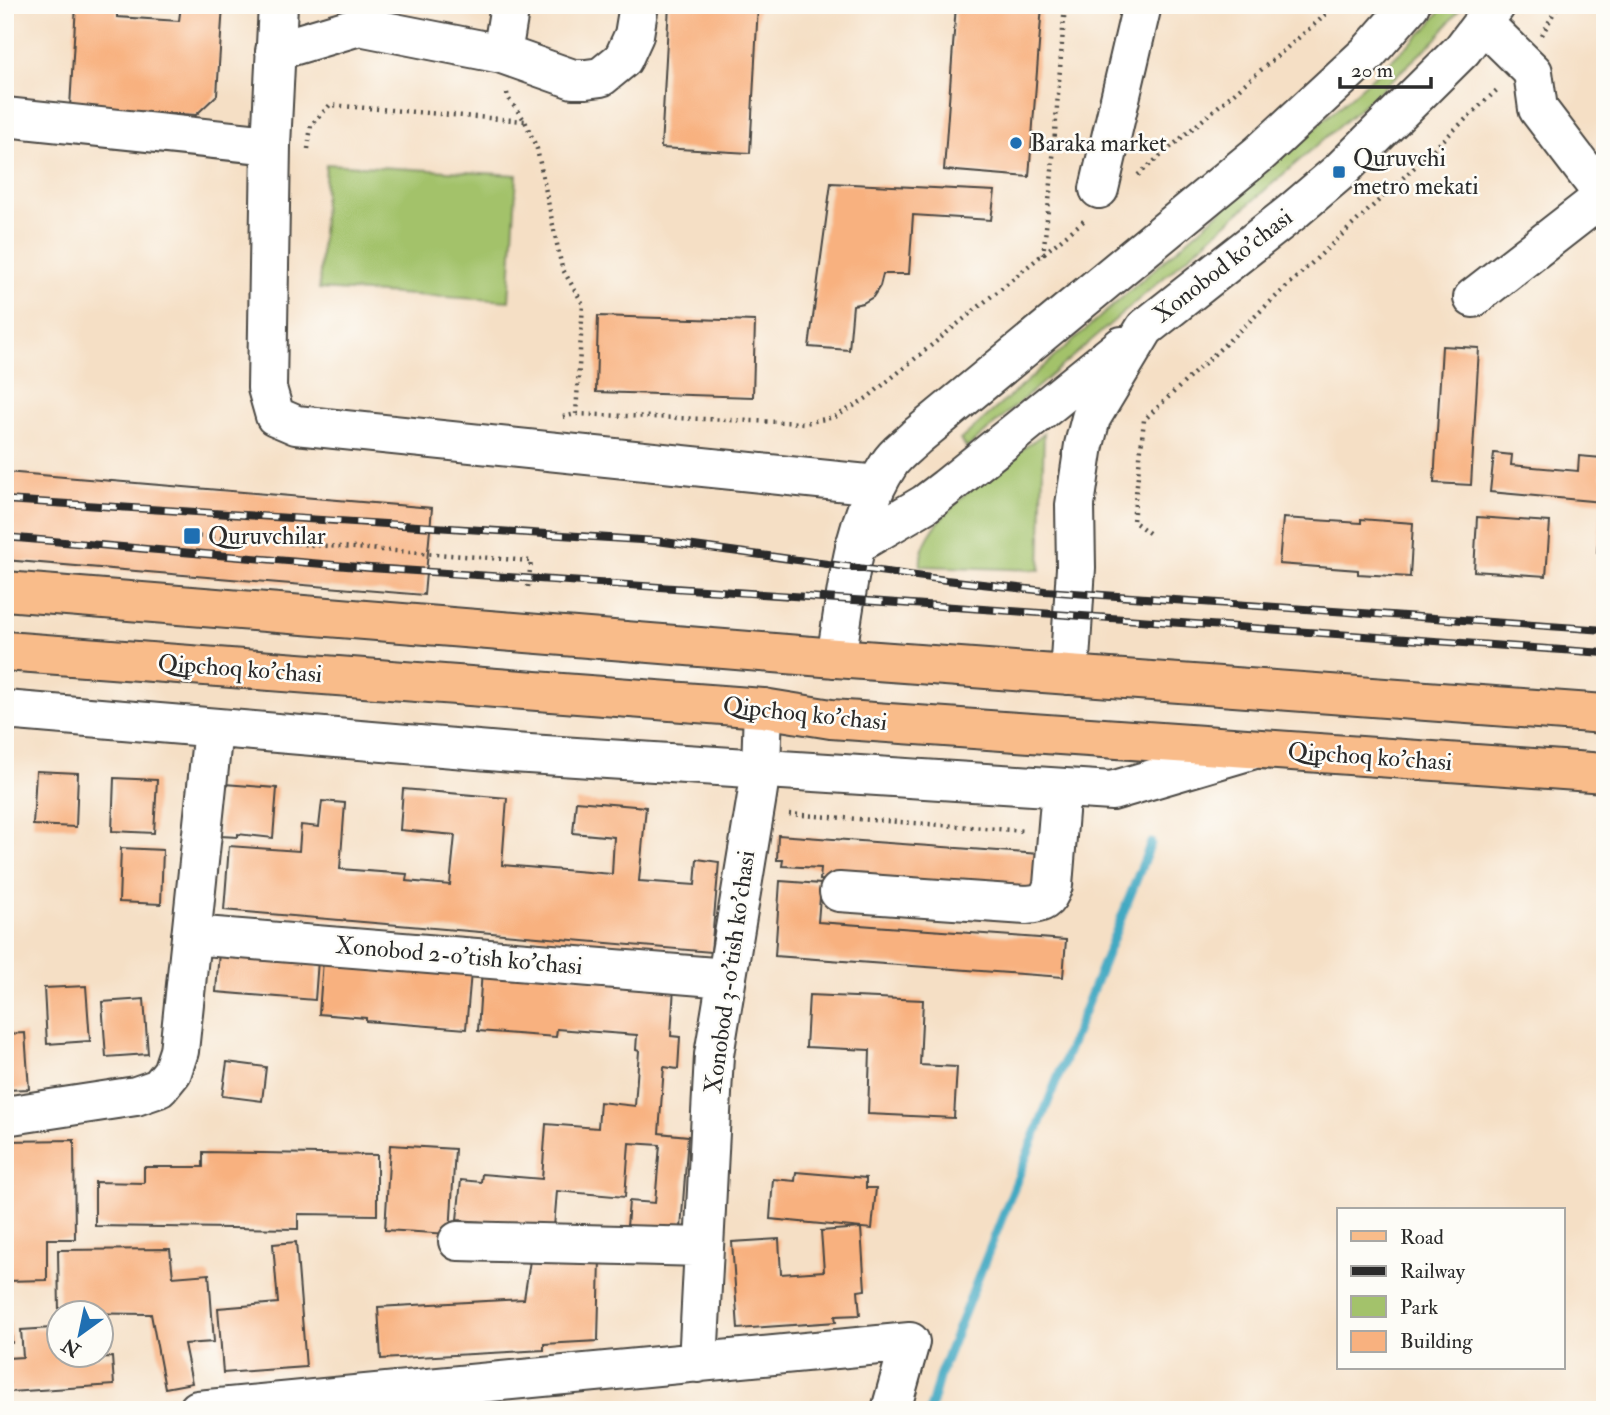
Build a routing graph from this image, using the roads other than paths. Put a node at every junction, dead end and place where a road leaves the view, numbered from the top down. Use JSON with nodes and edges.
{"nodes":[{"id":1,"x":278,"y":5,"type":"edge"},
{"id":2,"x":510,"y":5,"type":"edge"},
{"id":3,"x":639,"y":5,"type":"edge"},
{"id":4,"x":1142,"y":5,"type":"edge"},
{"id":5,"x":1399,"y":9,"type":"edge"},
{"id":6,"x":1489,"y":14,"type":"edge"},
{"id":7,"x":360,"y":15,"type":"edge"},
{"id":8,"x":275,"y":51,"type":"junction"},
{"id":9,"x":502,"y":54,"type":"junction"},
{"id":10,"x":5,"y":117,"type":"edge"},
{"id":11,"x":271,"y":145,"type":"junction"},
{"id":12,"x":1108,"y":195,"type":"road end"},
{"id":13,"x":1604,"y":197,"type":"edge"},
{"id":14,"x":1473,"y":298,"type":"dead end"},
{"id":15,"x":1145,"y":328,"type":"junction"},
{"id":16,"x":877,"y":485,"type":"junction"},
{"id":17,"x":855,"y":545,"type":"junction"},
{"id":18,"x":5,"y":591,"type":"edge"},
{"id":19,"x":5,"y":651,"type":"edge"},
{"id":20,"x":836,"y":658,"type":"junction"},
{"id":21,"x":1069,"y":675,"type":"junction"},
{"id":22,"x":763,"y":708,"type":"junction"},
{"id":23,"x":5,"y":710,"type":"edge"},
{"id":24,"x":1605,"y":714,"type":"edge"},
{"id":25,"x":831,"y":719,"type":"junction"},
{"id":26,"x":213,"y":729,"type":"junction"},
{"id":27,"x":1066,"y":735,"type":"junction"},
{"id":28,"x":1253,"y":749,"type":"junction"},
{"id":29,"x":761,"y":769,"type":"junction"},
{"id":30,"x":1605,"y":773,"type":"edge"},
{"id":31,"x":1061,"y":788,"type":"junction"},
{"id":32,"x":838,"y":892,"type":"dead end"},
{"id":33,"x":191,"y":935,"type":"junction"},
{"id":34,"x":727,"y":978,"type":"junction"},
{"id":35,"x":5,"y":1116,"type":"edge"},
{"id":36,"x":458,"y":1241,"type":"dead end"},
{"id":37,"x":704,"y":1247,"type":"junction"},
{"id":38,"x":698,"y":1363,"type":"junction"},
{"id":39,"x":198,"y":1410,"type":"edge"},
{"id":40,"x":891,"y":1410,"type":"edge"}],
"edges":[{"from":1,"to":8,"type":"street"},
{"from":2,"to":9,"type":"street"},
{"from":3,"to":9,"type":"street"},
{"from":4,"to":12,"type":"street"},
{"from":5,"to":16,"type":"street"},
{"from":6,"to":13,"type":"street"},
{"from":6,"to":15,"type":"street","name":"Xonobod ko'chasi"},
{"from":7,"to":8,"type":"street"},
{"from":7,"to":9,"type":"street"},
{"from":8,"to":11,"type":"street"},
{"from":10,"to":11,"type":"street"},
{"from":11,"to":16,"type":"street"},
{"from":13,"to":14,"type":"street"},
{"from":15,"to":17,"type":"street"},
{"from":15,"to":21,"type":"street","name":"Xonobod ko'chasi"},
{"from":16,"to":17,"type":"street"},
{"from":17,"to":20,"type":"street"},
{"from":18,"to":20,"type":"main road"},
{"from":19,"to":22,"type":"main road","name":"Qipchoq ko'chasi"},
{"from":20,"to":21,"type":"main road"},
{"from":20,"to":25,"type":"main road"},
{"from":21,"to":24,"type":"main road"},
{"from":21,"to":27,"type":"main road"},
{"from":22,"to":25,"type":"main road","name":"Qipchoq ko'chasi"},
{"from":22,"to":29,"type":"street","name":"Xonobod 3-o'tish ko'chasi"},
{"from":23,"to":26,"type":"street"},
{"from":25,"to":27,"type":"main road","name":"Qipchoq ko'chasi"},
{"from":26,"to":29,"type":"street"},
{"from":26,"to":33,"type":"street"},
{"from":27,"to":28,"type":"main road","name":"Qipchoq ko'chasi"},
{"from":28,"to":30,"type":"main road","name":"Qipchoq ko'chasi"},
{"from":28,"to":31,"type":"street"},
{"from":29,"to":31,"type":"street"},
{"from":29,"to":34,"type":"street","name":"Xonobod 3-o'tish ko'chasi"},
{"from":31,"to":32,"type":"street"},
{"from":33,"to":34,"type":"street","name":"Xonobod 2-o'tish ko'chasi"},
{"from":33,"to":35,"type":"street"},
{"from":34,"to":37,"type":"street","name":"Xonobod 3-o'tish ko'chasi"},
{"from":36,"to":37,"type":"street"},
{"from":37,"to":38,"type":"street","name":"Xonobod 3-o'tish ko'chasi"},
{"from":38,"to":39,"type":"street"},
{"from":38,"to":40,"type":"street"}]}
